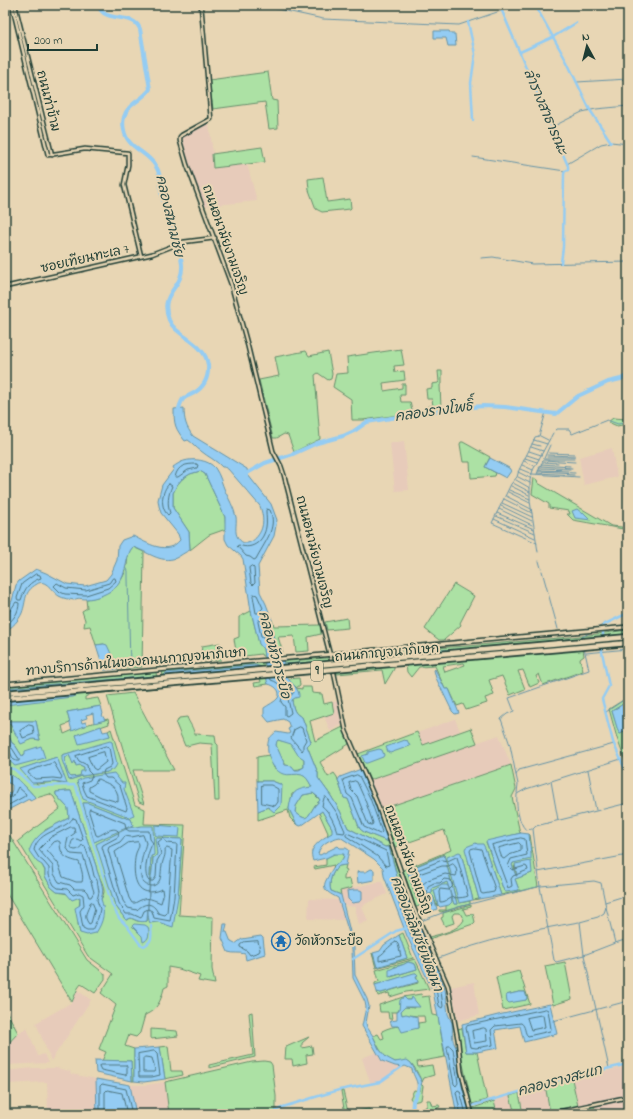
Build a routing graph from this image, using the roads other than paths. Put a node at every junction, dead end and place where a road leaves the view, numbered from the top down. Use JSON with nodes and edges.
{"nodes":[{"id":1,"x":13,"y":5,"type":"edge"},
{"id":2,"x":201,"y":5,"type":"edge"},
{"id":3,"x":215,"y":238,"type":"junction"},
{"id":4,"x":141,"y":256,"type":"junction"},
{"id":5,"x":5,"y":287,"type":"edge"},
{"id":6,"x":628,"y":628,"type":"edge"},
{"id":7,"x":628,"y":637,"type":"edge"},
{"id":8,"x":628,"y":643,"type":"edge"},
{"id":9,"x":330,"y":655,"type":"junction"},
{"id":10,"x":5,"y":684,"type":"edge"},
{"id":11,"x":5,"y":693,"type":"edge"},
{"id":12,"x":5,"y":698,"type":"edge"},
{"id":13,"x":628,"y":1098,"type":"edge"},
{"id":14,"x":472,"y":1114,"type":"edge"},
{"id":15,"x":548,"y":1114,"type":"edge"}],
"edges":[{"from":1,"to":4,"type":"street","name":"ถนนท่าข้าม"},
{"from":2,"to":3,"type":"street","name":"ถนนอนามัยงามเจริญ"},
{"from":3,"to":4,"type":"street","name":"ซอยเทียนทะเล 7"},
{"from":3,"to":9,"type":"street","name":"ถนนอนามัยงามเจริญ"},
{"from":4,"to":5,"type":"street","name":"ซอยเทียนทะเล 7"},
{"from":6,"to":9,"type":"main road","name":"ทางบริการด้านในของถนนกาญจนาภิเษก"},
{"from":7,"to":11,"type":"highway","name":"ถนนกาญจนาภิเษก","number":"9","bridge":true},
{"from":8,"to":12,"type":"highway","name":"ถนนกาญจนาภิเษก","number":"9","bridge":true},
{"from":9,"to":10,"type":"main road","name":"ทางบริการด้านในของถนนกาญจนาภิเษก"},
{"from":9,"to":14,"type":"street","name":"ถนนอนามัยงามเจริญ"},
{"from":13,"to":15,"type":"street"}]}
